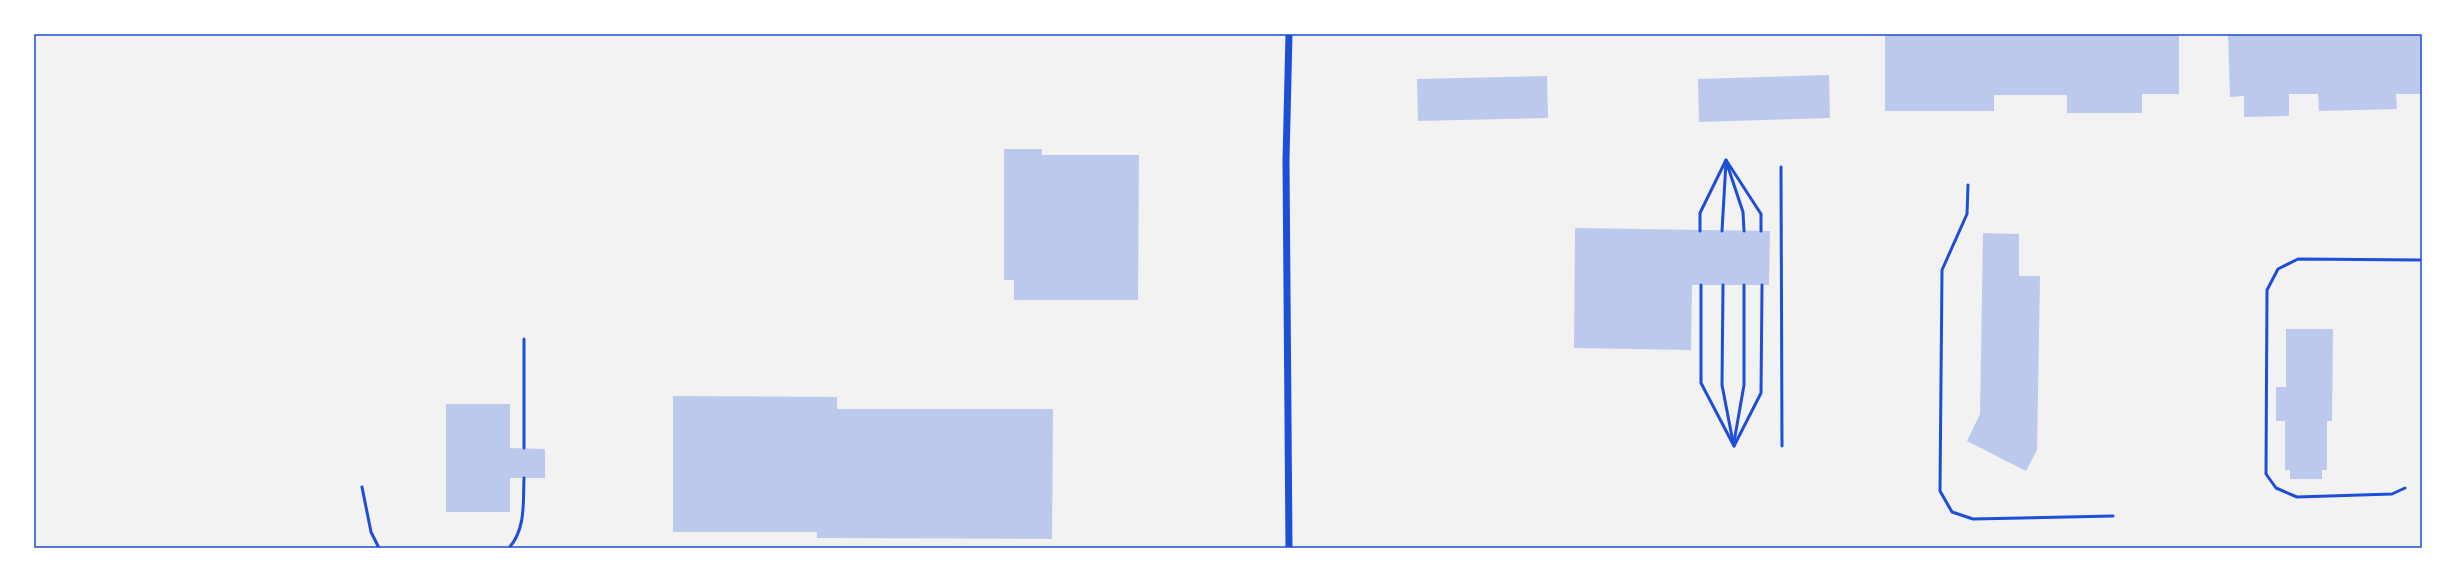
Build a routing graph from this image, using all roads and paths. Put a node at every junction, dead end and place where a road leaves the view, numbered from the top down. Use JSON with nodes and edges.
{"nodes":[{"id":1,"x":1288,"y":34,"type":"edge"},
{"id":2,"x":1726,"y":160,"type":"junction"},
{"id":3,"x":1781,"y":167,"type":"dead end"},
{"id":4,"x":1968,"y":185,"type":"dead end"},
{"id":5,"x":1700,"y":231,"type":"dead end"},
{"id":6,"x":1722,"y":231,"type":"dead end"},
{"id":7,"x":1744,"y":231,"type":"dead end"},
{"id":8,"x":1761,"y":231,"type":"dead end"},
{"id":9,"x":2422,"y":260,"type":"edge"},
{"id":10,"x":1701,"y":285,"type":"dead end"},
{"id":11,"x":1723,"y":285,"type":"dead end"},
{"id":12,"x":1744,"y":285,"type":"dead end"},
{"id":13,"x":1762,"y":285,"type":"dead end"},
{"id":14,"x":524,"y":339,"type":"dead end"},
{"id":15,"x":1734,"y":446,"type":"junction"},
{"id":16,"x":1782,"y":446,"type":"dead end"},
{"id":17,"x":524,"y":448,"type":"dead end"},
{"id":18,"x":524,"y":478,"type":"dead end"},
{"id":19,"x":362,"y":487,"type":"dead end"},
{"id":20,"x":2405,"y":488,"type":"dead end"},
{"id":21,"x":2113,"y":516,"type":"dead end"},
{"id":22,"x":379,"y":548,"type":"edge"},
{"id":23,"x":509,"y":548,"type":"edge"},
{"id":24,"x":1289,"y":548,"type":"edge"}],
"edges":[{"from":1,"to":24,"type":"street"},
{"from":2,"to":5,"type":"lane"},
{"from":2,"to":6,"type":"lane"},
{"from":2,"to":7,"type":"lane"},
{"from":2,"to":8,"type":"lane"},
{"from":3,"to":16,"type":"lane"},
{"from":4,"to":21,"type":"lane"},
{"from":9,"to":20,"type":"lane"},
{"from":10,"to":15,"type":"lane"},
{"from":11,"to":15,"type":"lane"},
{"from":12,"to":15,"type":"lane"},
{"from":13,"to":15,"type":"lane"},
{"from":14,"to":17,"type":"lane"},
{"from":18,"to":23,"type":"lane"},
{"from":19,"to":22,"type":"lane"}]}
